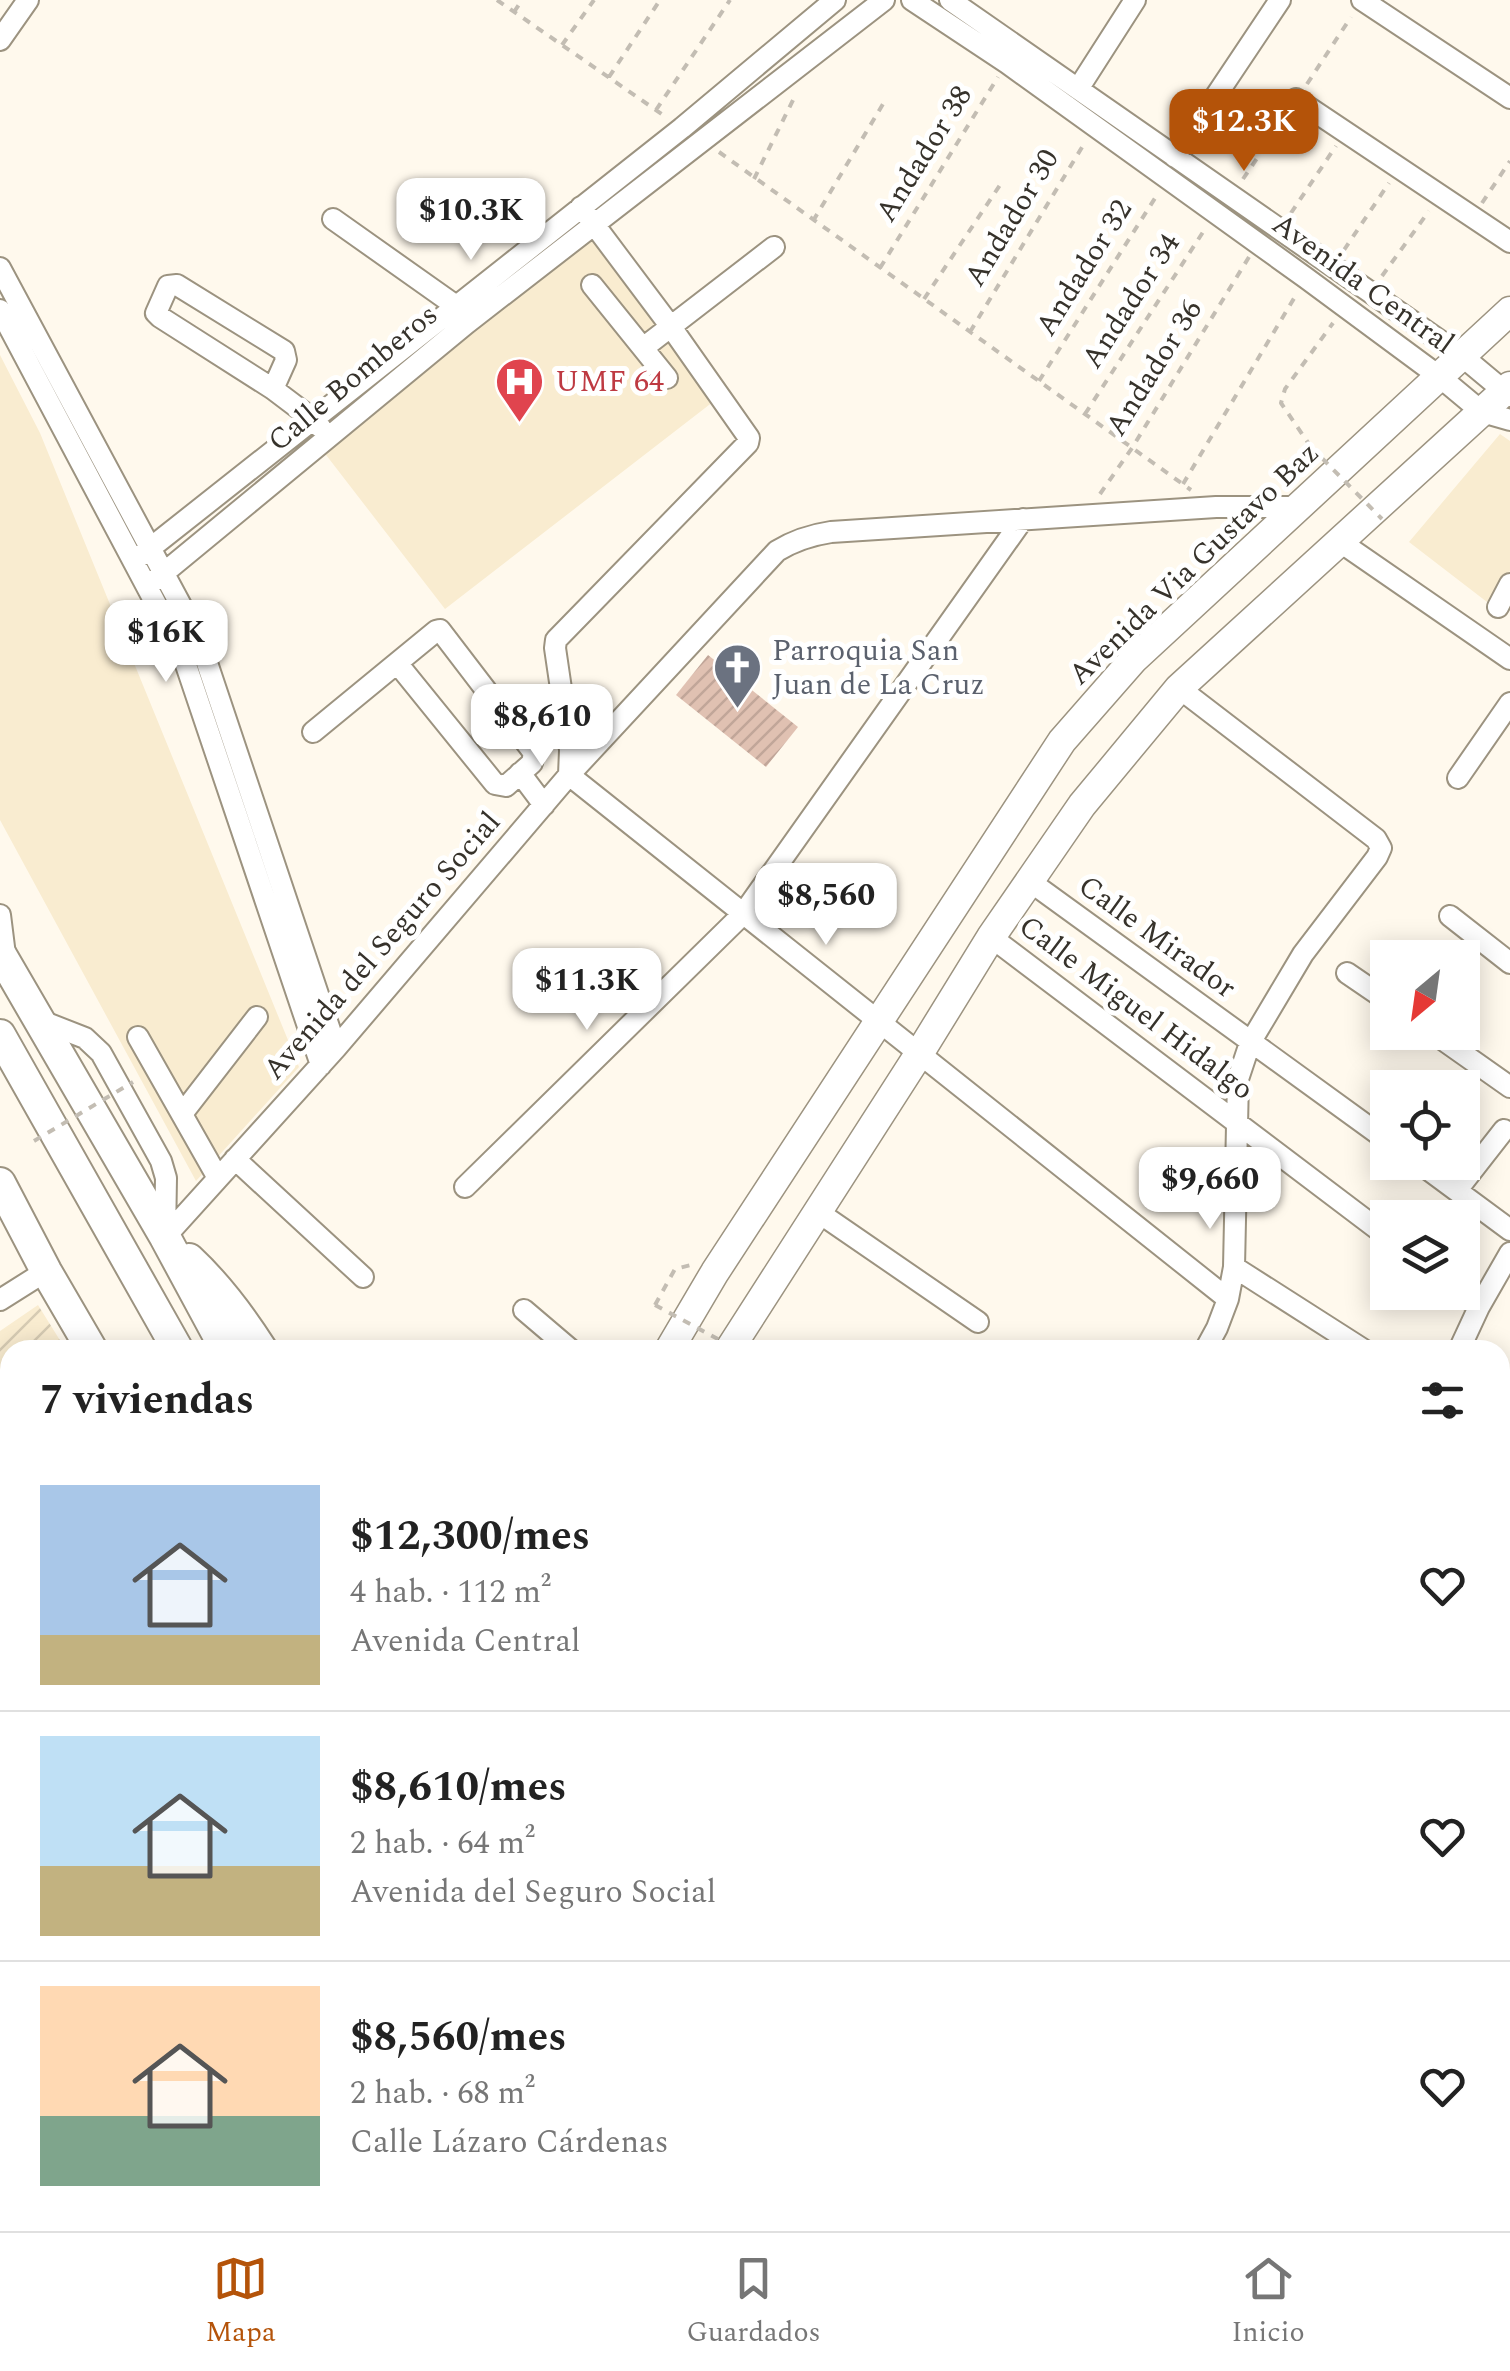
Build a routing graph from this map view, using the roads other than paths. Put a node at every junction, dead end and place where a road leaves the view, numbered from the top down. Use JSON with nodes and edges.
{"nodes":[{"id":1,"x":28,"y":0,"type":"edge"},
{"id":2,"x":835,"y":0,"type":"edge"},
{"id":3,"x":884,"y":0,"type":"edge"},
{"id":4,"x":912,"y":0,"type":"edge"},
{"id":5,"x":950,"y":0,"type":"edge"},
{"id":6,"x":1135,"y":0,"type":"edge"},
{"id":7,"x":1280,"y":0,"type":"edge"},
{"id":8,"x":1362,"y":0,"type":"edge"},
{"id":9,"x":0,"y":40,"type":"edge"},
{"id":10,"x":1078,"y":88,"type":"junction"},
{"id":11,"x":1510,"y":98,"type":"edge"},
{"id":12,"x":1296,"y":99,"type":"dead end"},
{"id":13,"x":1175,"y":156,"type":"junction"},
{"id":14,"x":587,"y":215,"type":"junction"},
{"id":15,"x":333,"y":219,"type":"dead end"},
{"id":16,"x":1510,"y":242,"type":"edge"},
{"id":17,"x":774,"y":247,"type":"dead end"},
{"id":18,"x":0,"y":268,"type":"edge"},
{"id":19,"x":592,"y":285,"type":"dead end"},
{"id":20,"x":0,"y":310,"type":"edge"},
{"id":21,"x":1510,"y":311,"type":"edge"},
{"id":22,"x":462,"y":315,"type":"junction"},
{"id":23,"x":672,"y":326,"type":"junction"},
{"id":24,"x":642,"y":348,"type":"junction"},
{"id":25,"x":1462,"y":356,"type":"junction"},
{"id":26,"x":1440,"y":377,"type":"junction"},
{"id":27,"x":667,"y":378,"type":"dead end"},
{"id":28,"x":273,"y":389,"type":"junction"},
{"id":29,"x":1508,"y":391,"type":"edge"},
{"id":30,"x":1482,"y":412,"type":"junction"},
{"id":31,"x":314,"y":420,"type":"junction"},
{"id":32,"x":1510,"y":420,"type":"edge"},
{"id":33,"x":329,"y":438,"type":"junction"},
{"id":34,"x":1297,"y":507,"type":"junction"},
{"id":35,"x":1024,"y":518,"type":"junction"},
{"id":36,"x":1339,"y":541,"type":"junction"},
{"id":37,"x":143,"y":555,"type":"junction"},
{"id":38,"x":156,"y":579,"type":"junction"},
{"id":39,"x":1510,"y":584,"type":"edge"},
{"id":40,"x":1498,"y":607,"type":"dead end"},
{"id":41,"x":1510,"y":659,"type":"edge"},
{"id":42,"x":397,"y":663,"type":"junction"},
{"id":43,"x":1179,"y":688,"type":"junction"},
{"id":44,"x":1510,"y":703,"type":"edge"},
{"id":45,"x":313,"y":732,"type":"dead end"},
{"id":46,"x":520,"y":773,"type":"junction"},
{"id":47,"x":569,"y":776,"type":"junction"},
{"id":48,"x":1458,"y":778,"type":"dead end"},
{"id":49,"x":544,"y":804,"type":"junction"},
{"id":50,"x":1028,"y":880,"type":"junction"},
{"id":51,"x":743,"y":914,"type":"junction"},
{"id":52,"x":0,"y":915,"type":"edge"},
{"id":53,"x":1450,"y":916,"type":"dead end"},
{"id":54,"x":991,"y":937,"type":"junction"},
{"id":55,"x":3,"y":959,"type":"edge"},
{"id":56,"x":1510,"y":962,"type":"edge"},
{"id":57,"x":1348,"y":973,"type":"dead end"},
{"id":58,"x":1370,"y":988,"type":"edge"},
{"id":59,"x":258,"y":1017,"type":"dead end"},
{"id":60,"x":878,"y":1022,"type":"junction"},
{"id":61,"x":0,"y":1035,"type":"edge"},
{"id":62,"x":138,"y":1037,"type":"dead end"},
{"id":63,"x":1250,"y":1043,"type":"junction"},
{"id":64,"x":336,"y":1048,"type":"junction"},
{"id":65,"x":1457,"y":1050,"type":"edge"},
{"id":66,"x":919,"y":1054,"type":"junction"},
{"id":67,"x":321,"y":1065,"type":"junction"},
{"id":68,"x":1510,"y":1088,"type":"edge"},
{"id":69,"x":182,"y":1114,"type":"junction"},
{"id":70,"x":1237,"y":1122,"type":"junction"},
{"id":71,"x":1370,"y":1128,"type":"edge"},
{"id":72,"x":1504,"y":1130,"type":"dead end"},
{"id":73,"x":235,"y":1159,"type":"junction"},
{"id":74,"x":218,"y":1178,"type":"junction"},
{"id":75,"x":1443,"y":1180,"type":"edge"},
{"id":76,"x":0,"y":1183,"type":"edge"},
{"id":77,"x":466,"y":1187,"type":"dead end"},
{"id":78,"x":1457,"y":1190,"type":"junction"},
{"id":79,"x":818,"y":1212,"type":"junction"},
{"id":80,"x":1370,"y":1223,"type":"edge"},
{"id":81,"x":1510,"y":1230,"type":"edge"},
{"id":82,"x":164,"y":1237,"type":"junction"},
{"id":83,"x":1510,"y":1253,"type":"edge"},
{"id":84,"x":130,"y":1266,"type":"junction"},
{"id":85,"x":1234,"y":1267,"type":"junction"},
{"id":86,"x":46,"y":1271,"type":"junction"},
{"id":87,"x":363,"y":1277,"type":"dead end"},
{"id":88,"x":1228,"y":1298,"type":"junction"},
{"id":89,"x":0,"y":1300,"type":"edge"},
{"id":90,"x":1480,"y":1305,"type":"edge"},
{"id":91,"x":524,"y":1310,"type":"dead end"},
{"id":92,"x":1478,"y":1310,"type":"edge"},
{"id":93,"x":978,"y":1322,"type":"dead end"},
{"id":94,"x":86,"y":1340,"type":"edge"},
{"id":95,"x":160,"y":1340,"type":"edge"},
{"id":96,"x":172,"y":1340,"type":"edge"},
{"id":97,"x":221,"y":1340,"type":"edge"},
{"id":98,"x":256,"y":1340,"type":"edge"},
{"id":99,"x":559,"y":1340,"type":"edge"},
{"id":100,"x":675,"y":1340,"type":"edge"},
{"id":101,"x":735,"y":1340,"type":"edge"},
{"id":102,"x":1210,"y":1340,"type":"edge"},
{"id":103,"x":1348,"y":1340,"type":"edge"},
{"id":104,"x":1464,"y":1340,"type":"edge"}],
"edges":[{"from":1,"to":9,"type":"street"},
{"from":2,"to":14,"type":"street","name":"Calle Bomberos"},
{"from":3,"to":14,"type":"street","name":"Calle Bomberos"},
{"from":4,"to":26,"type":"street","name":"Avenida Central"},
{"from":5,"to":10,"type":"street","name":"Avenida Central"},
{"from":6,"to":10,"type":"street"},
{"from":7,"to":13,"type":"street"},
{"from":8,"to":11,"type":"street"},
{"from":10,"to":13,"type":"street","name":"Avenida Central"},
{"from":12,"to":16,"type":"street"},
{"from":13,"to":25,"type":"street","name":"Avenida Central"},
{"from":14,"to":22,"type":"street","name":"Calle Bomberos"},
{"from":14,"to":23,"type":"street"},
{"from":15,"to":22,"type":"street"},
{"from":17,"to":23,"type":"street"},
{"from":18,"to":37,"type":"street"},
{"from":19,"to":24,"type":"street"},
{"from":20,"to":37,"type":"street"},
{"from":21,"to":25,"type":"main road","name":"Avenida Via Gustavo Baz"},
{"from":22,"to":31,"type":"street","name":"Calle Bomberos"},
{"from":22,"to":33,"type":"street","name":"Calle Bomberos"},
{"from":23,"to":24,"type":"street"},
{"from":23,"to":47,"type":"street"},
{"from":24,"to":27,"type":"street"},
{"from":25,"to":26,"type":"main road","name":"Avenida Via Gustavo Baz"},
{"from":25,"to":29,"type":"street","name":"Avenida Central"},
{"from":26,"to":30,"type":"street","name":"Avenida Central"},
{"from":26,"to":34,"type":"main road","name":"Avenida Via Gustavo Baz"},
{"from":28,"to":28,"type":"street"},
{"from":28,"to":31,"type":"street"},
{"from":29,"to":30,"type":"main road"},
{"from":30,"to":32,"type":"street"},
{"from":30,"to":36,"type":"main road"},
{"from":31,"to":33,"type":"street"},
{"from":31,"to":37,"type":"street","name":"Calle Bomberos"},
{"from":33,"to":38,"type":"street","name":"Calle Bomberos"},
{"from":34,"to":35,"type":"street","name":"Avenida del Seguro Social"},
{"from":34,"to":60,"type":"main road","name":"Avenida Via Gustavo Baz"},
{"from":35,"to":47,"type":"street","name":"Avenida del Seguro Social"},
{"from":35,"to":51,"type":"street"},
{"from":36,"to":41,"type":"street"},
{"from":36,"to":43,"type":"main road"},
{"from":37,"to":38,"type":"street"},
{"from":38,"to":64,"type":"street"},
{"from":38,"to":67,"type":"street"},
{"from":39,"to":40,"type":"street"},
{"from":42,"to":45,"type":"street"},
{"from":42,"to":46,"type":"street"},
{"from":42,"to":46,"type":"street"},
{"from":43,"to":50,"type":"main road"},
{"from":43,"to":63,"type":"street"},
{"from":44,"to":48,"type":"street"},
{"from":46,"to":49,"type":"street"},
{"from":47,"to":49,"type":"street","name":"Avenida del Seguro Social"},
{"from":47,"to":51,"type":"street"},
{"from":49,"to":64,"type":"street","name":"Avenida del Seguro Social"},
{"from":50,"to":54,"type":"main road"},
{"from":50,"to":63,"type":"street","name":"Calle Mirador"},
{"from":51,"to":60,"type":"street"},
{"from":51,"to":77,"type":"street"},
{"from":52,"to":55,"type":"street"},
{"from":53,"to":56,"type":"street"},
{"from":54,"to":66,"type":"main road"},
{"from":54,"to":70,"type":"street","name":"Calle Miguel Hidalgo"},
{"from":55,"to":82,"type":"highway"},
{"from":57,"to":58,"type":"street"},
{"from":59,"to":69,"type":"street"},
{"from":60,"to":66,"type":"street"},
{"from":60,"to":100,"type":"main road","name":"Avenida Via Gustavo Baz"},
{"from":61,"to":84,"type":"highway"},
{"from":62,"to":69,"type":"street"},
{"from":63,"to":70,"type":"street"},
{"from":63,"to":71,"type":"street","name":"Calle Mirador"},
{"from":64,"to":67,"type":"street","name":"Avenida del Seguro Social"},
{"from":65,"to":68,"type":"street"},
{"from":66,"to":79,"type":"main road"},
{"from":66,"to":88,"type":"street"},
{"from":67,"to":73,"type":"street","name":"Avenida del Seguro Social"},
{"from":69,"to":74,"type":"street"},
{"from":70,"to":80,"type":"street","name":"Calle Miguel Hidalgo"},
{"from":70,"to":85,"type":"street"},
{"from":72,"to":78,"type":"street"},
{"from":73,"to":74,"type":"street","name":"Avenida del Seguro Social"},
{"from":73,"to":87,"type":"street"},
{"from":74,"to":82,"type":"street","name":"Avenida del Seguro Social"},
{"from":75,"to":78,"type":"street"},
{"from":76,"to":86,"type":"highway"},
{"from":78,"to":81,"type":"street"},
{"from":79,"to":93,"type":"street"},
{"from":79,"to":101,"type":"main road"},
{"from":82,"to":97,"type":"highway"},
{"from":82,"to":98,"type":"highway"},
{"from":83,"to":90,"type":"street"},
{"from":84,"to":95,"type":"highway"},
{"from":84,"to":96,"type":"highway"},
{"from":85,"to":88,"type":"street"},
{"from":85,"to":103,"type":"street"},
{"from":86,"to":89,"type":"street"},
{"from":86,"to":94,"type":"highway"},
{"from":88,"to":102,"type":"street"},
{"from":91,"to":99,"type":"street"},
{"from":92,"to":104,"type":"street"}]}
